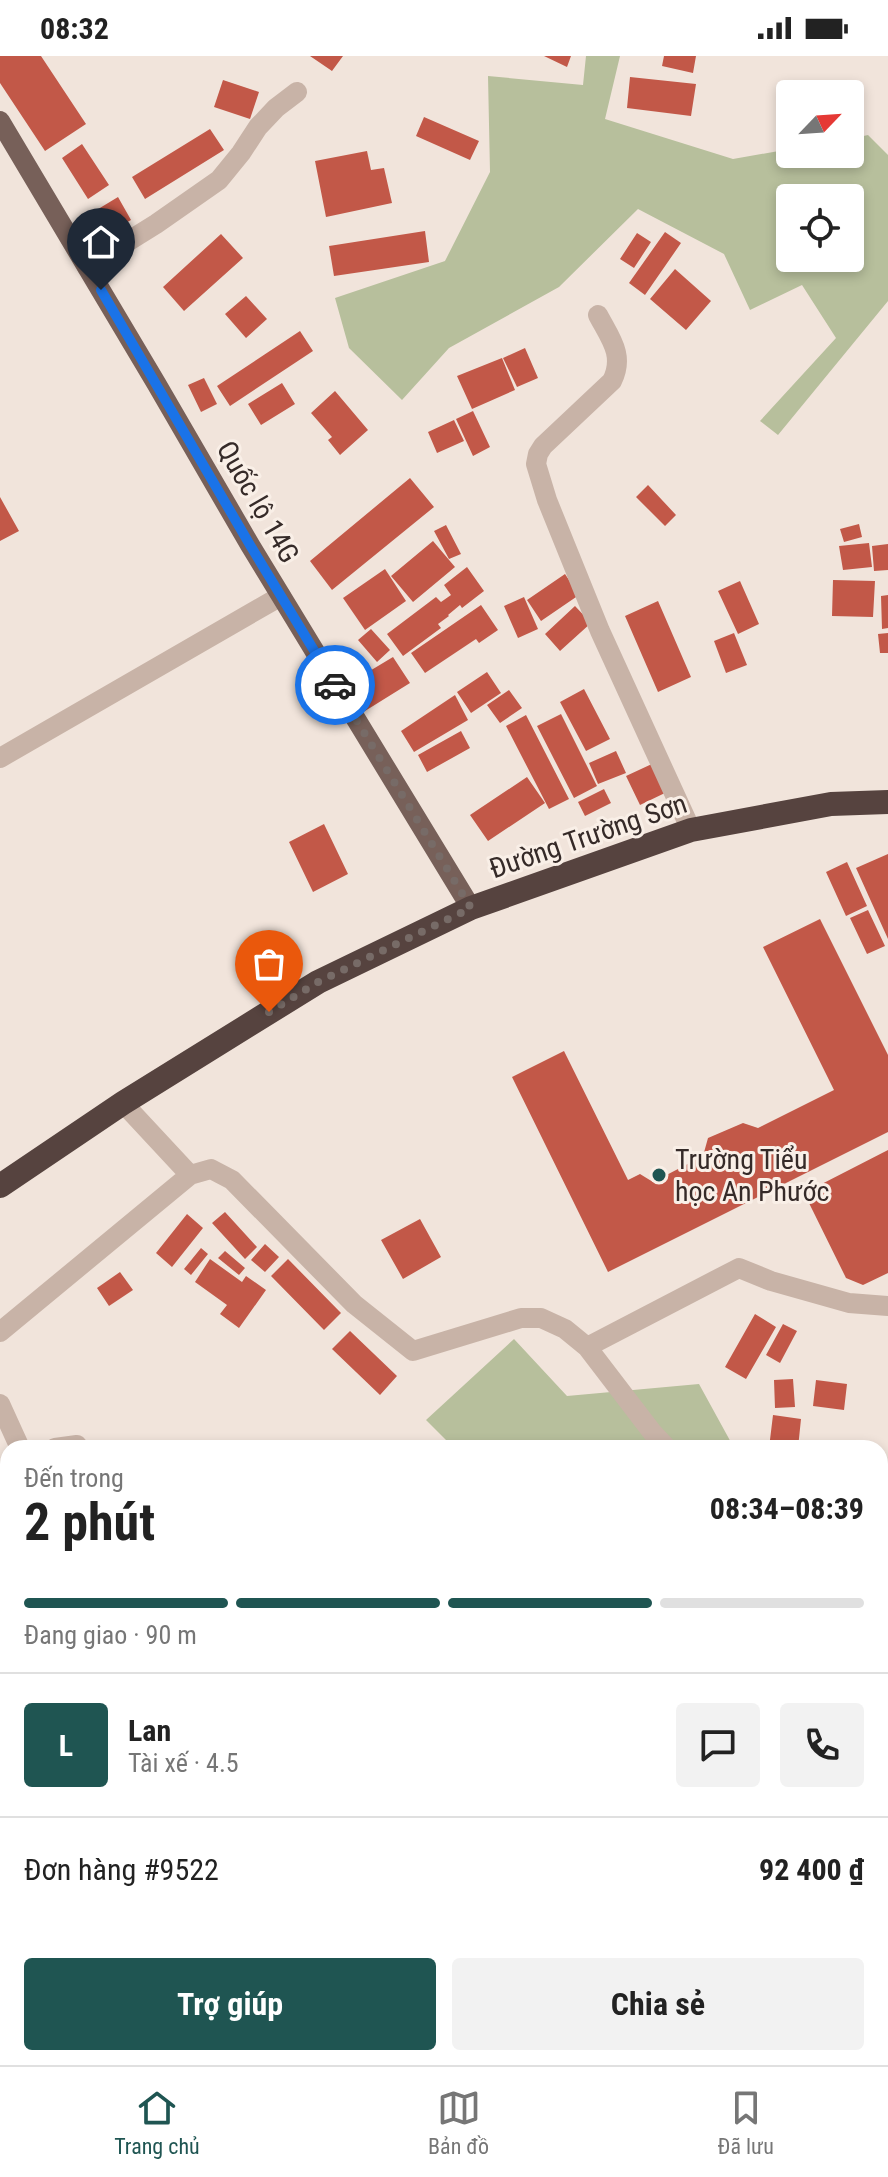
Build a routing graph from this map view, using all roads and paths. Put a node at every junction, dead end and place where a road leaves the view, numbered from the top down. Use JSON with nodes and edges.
{"nodes":[{"id":1,"x":297,"y":92,"type":"dead end"},
{"id":2,"x":0,"y":121,"type":"edge"},
{"id":3,"x":87,"y":267,"type":"junction"},
{"id":4,"x":598,"y":315,"type":"dead end"},
{"id":5,"x":281,"y":596,"type":"junction"},
{"id":6,"x":0,"y":758,"type":"edge"},
{"id":7,"x":888,"y":802,"type":"edge"},
{"id":8,"x":691,"y":830,"type":"junction"},
{"id":9,"x":471,"y":908,"type":"junction"},
{"id":10,"x":123,"y":1103,"type":"junction"},
{"id":11,"x":190,"y":1175,"type":"junction"},
{"id":12,"x":0,"y":1186,"type":"edge"},
{"id":13,"x":888,"y":1306,"type":"edge"},
{"id":14,"x":0,"y":1332,"type":"edge"},
{"id":15,"x":587,"y":1347,"type":"junction"},
{"id":16,"x":0,"y":1404,"type":"edge"},
{"id":17,"x":16,"y":1440,"type":"edge"},
{"id":18,"x":660,"y":1440,"type":"edge"}],
"edges":[{"from":1,"to":3,"type":"street"},
{"from":2,"to":3,"type":"main road","name":"Quốc lộ 14G"},
{"from":3,"to":5,"type":"main road","name":"Quốc lộ 14G"},
{"from":4,"to":8,"type":"street"},
{"from":5,"to":6,"type":"street"},
{"from":5,"to":9,"type":"main road","name":"Quốc lộ 14G"},
{"from":7,"to":8,"type":"highway","name":"Đường Trường Sơn"},
{"from":8,"to":9,"type":"highway","name":"Đường Trường Sơn"},
{"from":9,"to":10,"type":"highway","name":"Đường Trường Sơn"},
{"from":10,"to":11,"type":"street"},
{"from":10,"to":12,"type":"highway","name":"Đường Trường Sơn"},
{"from":11,"to":14,"type":"street"},
{"from":11,"to":15,"type":"street"},
{"from":13,"to":15,"type":"street"},
{"from":15,"to":18,"type":"street"},
{"from":16,"to":17,"type":"street"}]}
